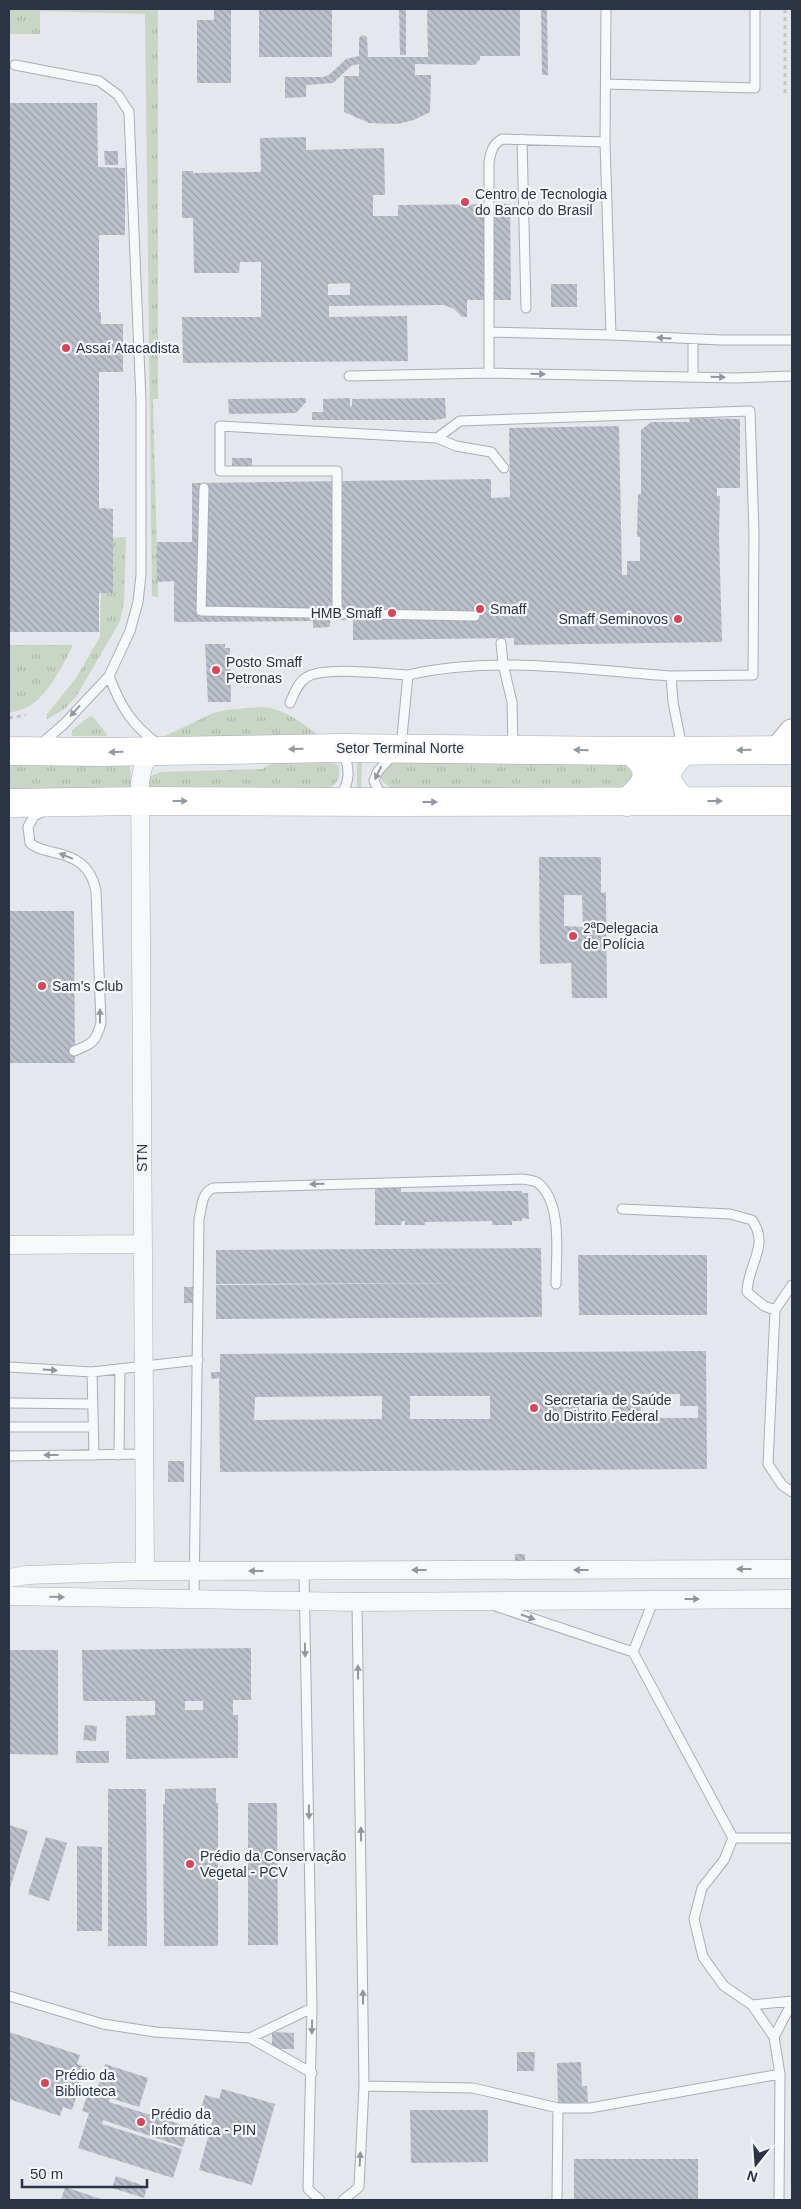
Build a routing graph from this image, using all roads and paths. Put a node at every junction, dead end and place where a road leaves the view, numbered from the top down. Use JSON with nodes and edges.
{"nodes":[{"id":1,"x":606,"y":9,"type":"edge"},
{"id":2,"x":755,"y":9,"type":"edge"},
{"id":3,"x":785,"y":9,"type":"edge"},
{"id":4,"x":15,"y":65,"type":"dead end"},
{"id":5,"x":606,"y":84,"type":"junction"},
{"id":6,"x":785,"y":97,"type":"dead end"},
{"id":7,"x":522,"y":139,"type":"junction"},
{"id":8,"x":605,"y":142,"type":"junction"},
{"id":9,"x":526,"y":308,"type":"dead end"},
{"id":10,"x":489,"y":332,"type":"junction"},
{"id":11,"x":611,"y":335,"type":"junction"},
{"id":12,"x":694,"y":339,"type":"junction"},
{"id":13,"x":792,"y":340,"type":"edge"},
{"id":14,"x":489,"y":373,"type":"junction"},
{"id":15,"x":349,"y":376,"type":"dead end"},
{"id":16,"x":792,"y":376,"type":"edge"},
{"id":17,"x":693,"y":377,"type":"junction"},
{"id":18,"x":437,"y":438,"type":"junction"},
{"id":19,"x":504,"y":468,"type":"dead end"},
{"id":20,"x":204,"y":488,"type":"dead end"},
{"id":21,"x":337,"y":615,"type":"junction"},
{"id":22,"x":475,"y":616,"type":"dead end"},
{"id":23,"x":501,"y":643,"type":"dead end"},
{"id":24,"x":504,"y":664,"type":"junction"},
{"id":25,"x":408,"y":675,"type":"junction"},
{"id":26,"x":109,"y":676,"type":"junction"},
{"id":27,"x":671,"y":676,"type":"junction"},
{"id":28,"x":290,"y":703,"type":"dead end"},
{"id":29,"x":26,"y":715,"type":"dead end"},
{"id":30,"x":9,"y":718,"type":"edge"},
{"id":31,"x":787,"y":744,"type":"edge"},
{"id":32,"x":339,"y":748,"type":"junction"},
{"id":33,"x":401,"y":748,"type":"junction"},
{"id":34,"x":513,"y":749,"type":"junction"},
{"id":35,"x":21,"y":751,"type":"edge"},
{"id":36,"x":631,"y":751,"type":"junction"},
{"id":37,"x":683,"y":751,"type":"junction"},
{"id":38,"x":162,"y":752,"type":"junction"},
{"id":39,"x":140,"y":801,"type":"junction"},
{"id":40,"x":682,"y":801,"type":"junction"},
{"id":41,"x":792,"y":801,"type":"edge"},
{"id":42,"x":336,"y":802,"type":"junction"},
{"id":43,"x":387,"y":802,"type":"junction"},
{"id":44,"x":627,"y":802,"type":"junction"},
{"id":45,"x":9,"y":803,"type":"edge"},
{"id":46,"x":56,"y":803,"type":"junction"},
{"id":47,"x":74,"y":1051,"type":"dead end"},
{"id":48,"x":622,"y":1209,"type":"dead end"},
{"id":49,"x":142,"y":1244,"type":"junction"},
{"id":50,"x":9,"y":1245,"type":"edge"},
{"id":51,"x":556,"y":1284,"type":"dead end"},
{"id":52,"x":792,"y":1285,"type":"edge"},
{"id":53,"x":775,"y":1310,"type":"junction"},
{"id":54,"x":198,"y":1360,"type":"junction"},
{"id":55,"x":9,"y":1367,"type":"edge"},
{"id":56,"x":142,"y":1367,"type":"junction"},
{"id":57,"x":120,"y":1370,"type":"junction"},
{"id":58,"x":92,"y":1372,"type":"junction"},
{"id":59,"x":9,"y":1403,"type":"edge"},
{"id":60,"x":92,"y":1404,"type":"junction"},
{"id":61,"x":9,"y":1427,"type":"edge"},
{"id":62,"x":92,"y":1427,"type":"junction"},
{"id":63,"x":144,"y":1454,"type":"junction"},
{"id":64,"x":94,"y":1455,"type":"junction"},
{"id":65,"x":119,"y":1455,"type":"junction"},
{"id":66,"x":9,"y":1456,"type":"edge"},
{"id":67,"x":792,"y":1492,"type":"edge"},
{"id":68,"x":792,"y":1569,"type":"edge"},
{"id":69,"x":145,"y":1571,"type":"junction"},
{"id":70,"x":195,"y":1571,"type":"junction"},
{"id":71,"x":304,"y":1571,"type":"junction"},
{"id":72,"x":792,"y":1574,"type":"edge"},
{"id":73,"x":9,"y":1578,"type":"edge"},
{"id":74,"x":792,"y":1592,"type":"edge"},
{"id":75,"x":9,"y":1596,"type":"edge"},
{"id":76,"x":654,"y":1599,"type":"junction"},
{"id":77,"x":792,"y":1599,"type":"edge"},
{"id":78,"x":194,"y":1600,"type":"junction"},
{"id":79,"x":304,"y":1601,"type":"junction"},
{"id":80,"x":482,"y":1601,"type":"junction"},
{"id":81,"x":357,"y":1602,"type":"junction"},
{"id":82,"x":632,"y":1652,"type":"junction"},
{"id":83,"x":733,"y":1838,"type":"junction"},
{"id":84,"x":792,"y":1838,"type":"edge"},
{"id":85,"x":9,"y":1996,"type":"edge"},
{"id":86,"x":792,"y":2002,"type":"edge"},
{"id":87,"x":752,"y":2004,"type":"junction"},
{"id":88,"x":312,"y":2008,"type":"junction"},
{"id":89,"x":774,"y":2037,"type":"junction"},
{"id":90,"x":250,"y":2038,"type":"junction"},
{"id":91,"x":312,"y":2073,"type":"junction"},
{"id":92,"x":780,"y":2074,"type":"junction"},
{"id":93,"x":364,"y":2086,"type":"junction"},
{"id":94,"x":558,"y":2108,"type":"junction"},
{"id":95,"x":320,"y":2200,"type":"edge"},
{"id":96,"x":343,"y":2200,"type":"edge"},
{"id":97,"x":557,"y":2200,"type":"edge"},
{"id":98,"x":779,"y":2200,"type":"edge"}],
"edges":[{"from":1,"to":5,"type":"lane"},
{"from":2,"to":5,"type":"lane"},
{"from":3,"to":6,"type":"path"},
{"from":4,"to":26,"type":"lane"},
{"from":5,"to":8,"type":"lane"},
{"from":7,"to":8,"type":"lane"},
{"from":7,"to":9,"type":"lane"},
{"from":7,"to":10,"type":"lane"},
{"from":8,"to":11,"type":"lane"},
{"from":10,"to":11,"type":"lane"},
{"from":10,"to":14,"type":"lane"},
{"from":12,"to":11,"type":"lane","one_way":true},
{"from":12,"to":13,"type":"lane"},
{"from":12,"to":17,"type":"lane"},
{"from":14,"to":15,"type":"lane"},
{"from":14,"to":17,"type":"lane","one_way":true},
{"from":17,"to":16,"type":"lane","one_way":true},
{"from":18,"to":19,"type":"lane"},
{"from":18,"to":21,"type":"lane"},
{"from":18,"to":27,"type":"lane"},
{"from":20,"to":21,"type":"lane"},
{"from":21,"to":22,"type":"lane"},
{"from":23,"to":24,"type":"lane"},
{"from":24,"to":25,"type":"lane"},
{"from":24,"to":27,"type":"lane"},
{"from":24,"to":34,"type":"lane"},
{"from":25,"to":28,"type":"lane"},
{"from":25,"to":33,"type":"lane"},
{"from":26,"to":35,"type":"lane","one_way":true},
{"from":26,"to":38,"type":"lane"},
{"from":27,"to":37,"type":"lane"},
{"from":29,"to":30,"type":"path"},
{"from":31,"to":37,"type":"main road","name":"Setor Terminal Norte","one_way":true},
{"from":32,"to":33,"type":"main road","name":"Setor Terminal Norte"},
{"from":32,"to":38,"type":"main road","name":"Setor Terminal Norte","one_way":true},
{"from":32,"to":42,"type":"lane"},
{"from":33,"to":34,"type":"main road","name":"Setor Terminal Norte"},
{"from":33,"to":43,"type":"lane","one_way":true},
{"from":36,"to":34,"type":"main road","name":"Setor Terminal Norte","one_way":true},
{"from":38,"to":35,"type":"main road","name":"Setor Terminal Norte","one_way":true},
{"from":36,"to":37,"type":"main road","name":"Setor Terminal Norte"},
{"from":36,"to":44,"type":"main road"},
{"from":37,"to":40,"type":"main road"},
{"from":38,"to":39,"type":"street","name":"STN"},
{"from":39,"to":42,"type":"main road","one_way":true},
{"from":39,"to":46,"type":"main road"},
{"from":39,"to":49,"type":"street","name":"STN"},
{"from":40,"to":41,"type":"main road","one_way":true},
{"from":40,"to":44,"type":"main road"},
{"from":42,"to":43,"type":"main road"},
{"from":43,"to":44,"type":"main road","one_way":true},
{"from":45,"to":46,"type":"main road"},
{"from":47,"to":46,"type":"lane","one_way":true},
{"from":48,"to":53,"type":"lane"},
{"from":49,"to":50,"type":"street"},
{"from":49,"to":56,"type":"street","name":"STN"},
{"from":51,"to":54,"type":"lane","one_way":true},
{"from":52,"to":53,"type":"lane"},
{"from":53,"to":67,"type":"lane"},
{"from":54,"to":56,"type":"lane"},
{"from":54,"to":70,"type":"lane"},
{"from":55,"to":58,"type":"lane","one_way":true},
{"from":56,"to":57,"type":"lane"},
{"from":56,"to":63,"type":"street","name":"STN"},
{"from":57,"to":58,"type":"lane"},
{"from":57,"to":65,"type":"lane"},
{"from":58,"to":60,"type":"lane"},
{"from":59,"to":60,"type":"lane"},
{"from":60,"to":62,"type":"lane"},
{"from":61,"to":62,"type":"lane"},
{"from":62,"to":64,"type":"lane"},
{"from":63,"to":65,"type":"lane"},
{"from":63,"to":69,"type":"street","name":"STN"},
{"from":64,"to":65,"type":"lane"},
{"from":64,"to":66,"type":"lane","one_way":true},
{"from":68,"to":71,"type":"street","one_way":true},
{"from":69,"to":70,"type":"street"},
{"from":69,"to":73,"type":"street"},
{"from":71,"to":70,"type":"street","one_way":true},
{"from":70,"to":78,"type":"lane"},
{"from":71,"to":79,"type":"lane"},
{"from":72,"to":74,"type":"street"},
{"from":75,"to":78,"type":"street","one_way":true},
{"from":76,"to":77,"type":"street","one_way":true},
{"from":76,"to":80,"type":"street"},
{"from":76,"to":82,"type":"lane"},
{"from":78,"to":79,"type":"street"},
{"from":79,"to":81,"type":"street"},
{"from":79,"to":88,"type":"lane","one_way":true},
{"from":80,"to":81,"type":"street"},
{"from":80,"to":82,"type":"lane","one_way":true},
{"from":93,"to":81,"type":"lane","one_way":true},
{"from":82,"to":83,"type":"lane"},
{"from":83,"to":84,"type":"lane"},
{"from":83,"to":87,"type":"lane"},
{"from":85,"to":90,"type":"lane"},
{"from":86,"to":87,"type":"lane"},
{"from":86,"to":89,"type":"lane"},
{"from":87,"to":89,"type":"lane"},
{"from":88,"to":90,"type":"lane"},
{"from":88,"to":91,"type":"lane","one_way":true},
{"from":89,"to":92,"type":"lane"},
{"from":90,"to":91,"type":"lane"},
{"from":91,"to":95,"type":"lane"},
{"from":92,"to":94,"type":"lane"},
{"from":92,"to":98,"type":"lane"},
{"from":93,"to":94,"type":"lane"},
{"from":96,"to":93,"type":"lane","one_way":true},
{"from":94,"to":97,"type":"lane"}]}
